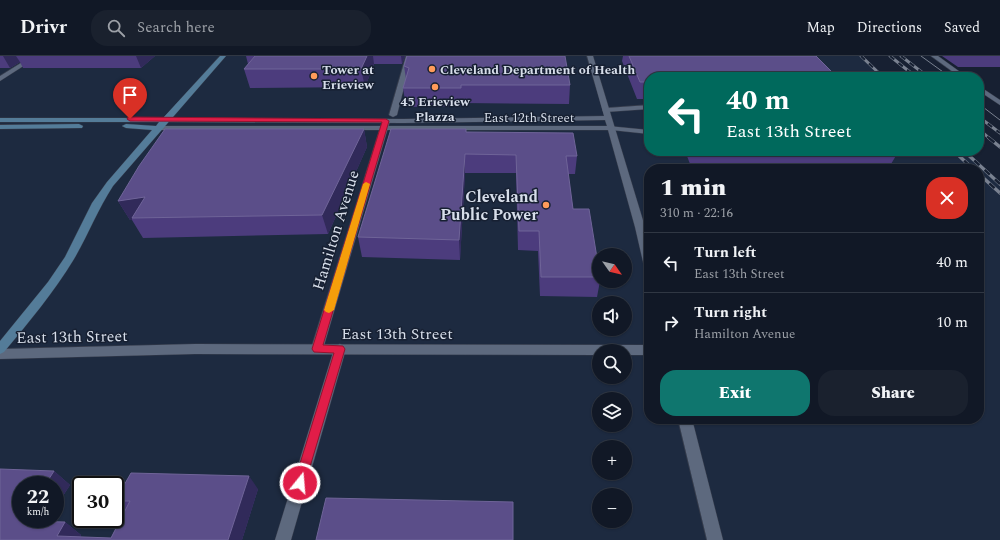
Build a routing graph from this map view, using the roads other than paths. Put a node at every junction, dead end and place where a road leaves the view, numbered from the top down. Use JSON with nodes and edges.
{"nodes":[{"id":1,"x":36,"y":56,"type":"edge"},
{"id":2,"x":223,"y":56,"type":"edge"},
{"id":3,"x":409,"y":56,"type":"edge"},
{"id":4,"x":590,"y":56,"type":"edge"},
{"id":5,"x":934,"y":56,"type":"edge"},
{"id":6,"x":957,"y":72,"type":"edge"},
{"id":7,"x":0,"y":79,"type":"edge"},
{"id":8,"x":984,"y":92,"type":"edge"},
{"id":9,"x":1000,"y":103,"type":"edge"},
{"id":10,"x":644,"y":108,"type":"edge"},
{"id":11,"x":607,"y":114,"type":"junction"},
{"id":12,"x":393,"y":115,"type":"dead end"},
{"id":13,"x":0,"y":120,"type":"edge"},
{"id":14,"x":166,"y":120,"type":"junction"},
{"id":15,"x":384,"y":124,"type":"junction"},
{"id":16,"x":0,"y":127,"type":"edge"},
{"id":17,"x":159,"y":128,"type":"junction"},
{"id":18,"x":611,"y":128,"type":"junction"},
{"id":19,"x":644,"y":131,"type":"edge"},
{"id":20,"x":644,"y":244,"type":"edge"},
{"id":21,"x":317,"y":349,"type":"junction"},
{"id":22,"x":340,"y":349,"type":"junction"},
{"id":23,"x":0,"y":350,"type":"edge"},
{"id":24,"x":644,"y":350,"type":"edge"},
{"id":25,"x":0,"y":354,"type":"edge"},
{"id":26,"x":686,"y":424,"type":"edge"},
{"id":27,"x":283,"y":540,"type":"edge"},
{"id":28,"x":716,"y":540,"type":"edge"}],
"edges":[{"from":1,"to":7,"type":"street"},
{"from":2,"to":14,"type":"main road"},
{"from":3,"to":12,"type":"street"},
{"from":4,"to":11,"type":"street"},
{"from":5,"to":6,"type":"street"},
{"from":8,"to":9,"type":"street"},
{"from":10,"to":11,"type":"street","name":"East 12th Street"},
{"from":11,"to":15,"type":"street","name":"East 12th Street"},
{"from":11,"to":18,"type":"street"},
{"from":13,"to":14,"type":"main road","name":"East 12th Street"},
{"from":14,"to":15,"type":"street","name":"East 12th Street"},
{"from":14,"to":17,"type":"main road"},
{"from":15,"to":17,"type":"street","name":"East 12th Street"},
{"from":15,"to":18,"type":"street","name":"East 12th Street"},
{"from":15,"to":21,"type":"street","name":"Hamilton Avenue"},
{"from":16,"to":17,"type":"main road","name":"East 12th Street"},
{"from":17,"to":23,"type":"main road"},
{"from":18,"to":19,"type":"street","name":"East 12th Street"},
{"from":18,"to":20,"type":"street"},
{"from":21,"to":22,"type":"street","name":"East 13th Street"},
{"from":21,"to":25,"type":"street","name":"East 13th Street"},
{"from":22,"to":24,"type":"street","name":"East 13th Street"},
{"from":22,"to":27,"type":"street"},
{"from":26,"to":28,"type":"street"}]}
